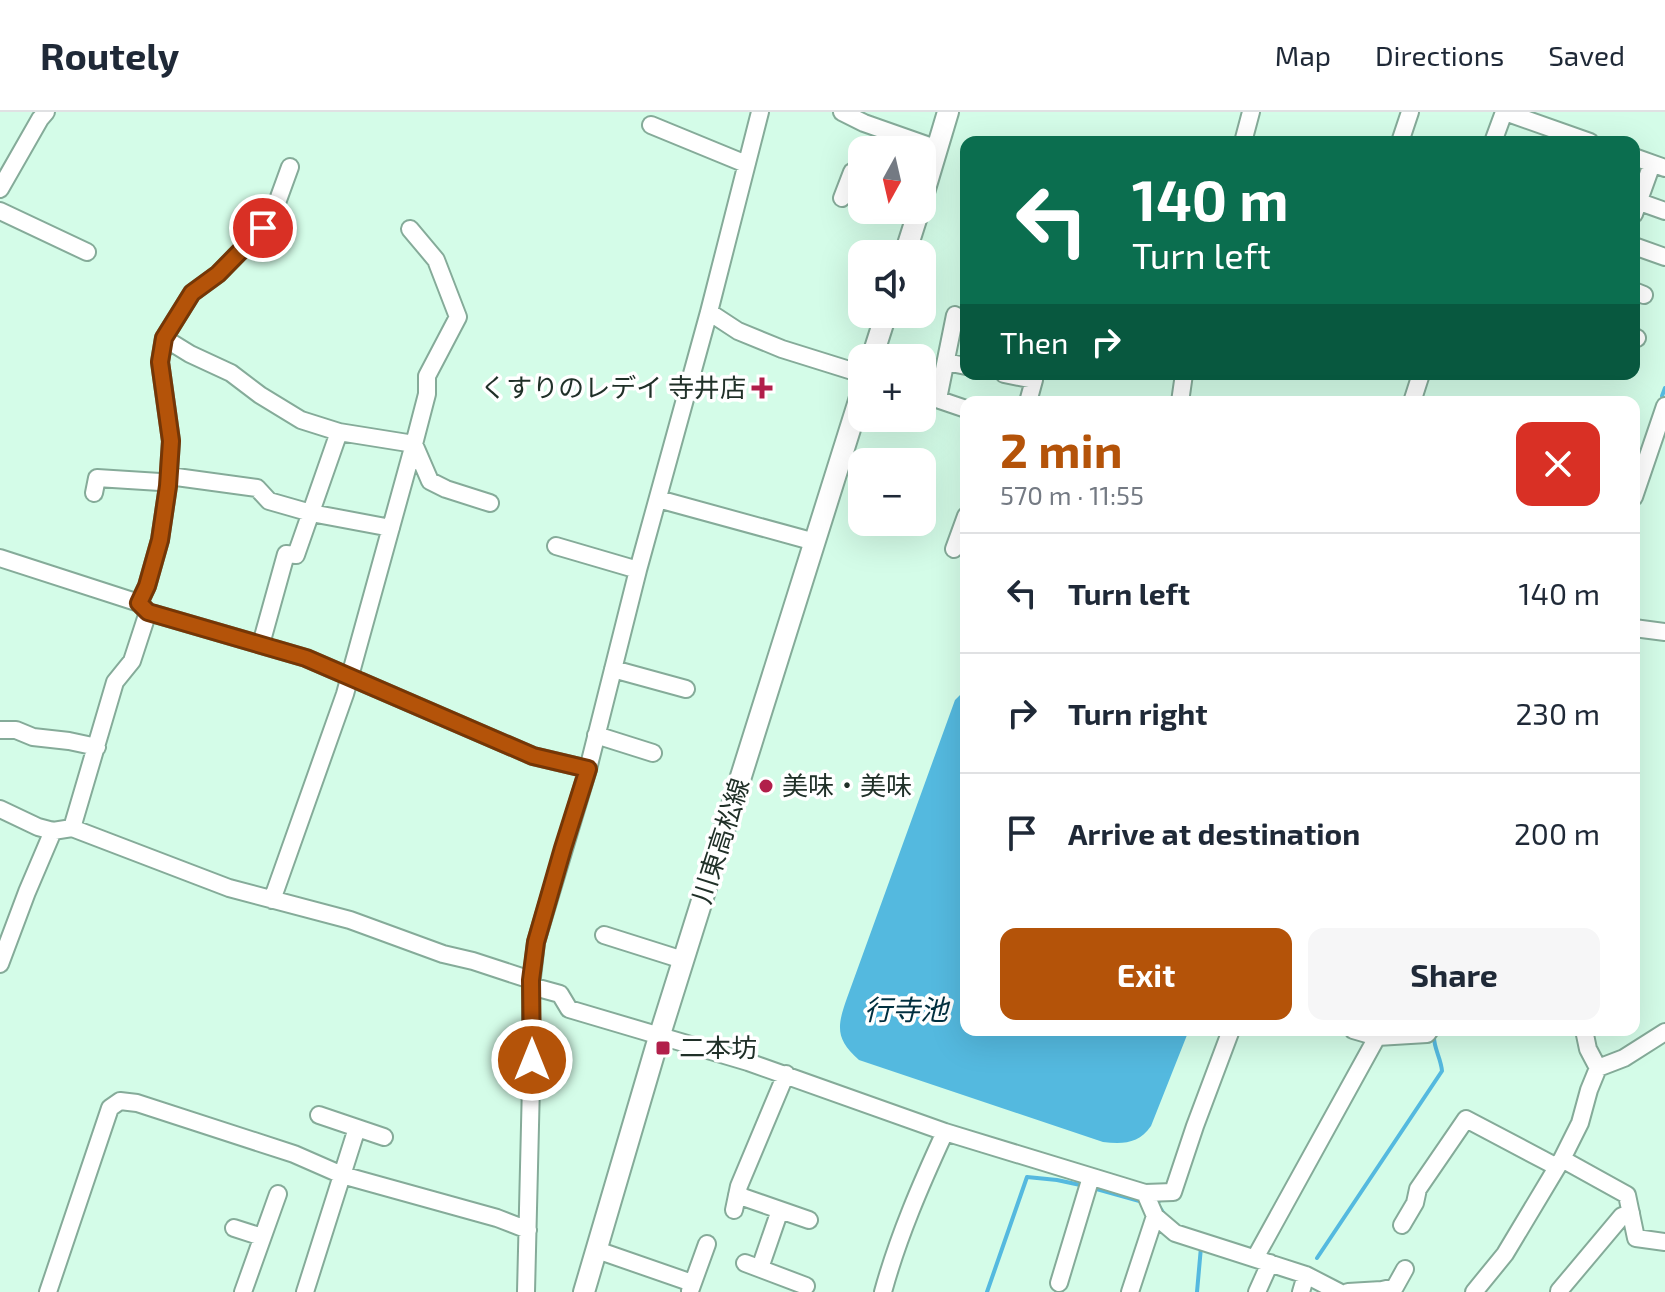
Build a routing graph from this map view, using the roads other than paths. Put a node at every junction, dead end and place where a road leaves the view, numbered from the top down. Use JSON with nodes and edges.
{"nodes":[{"id":1,"x":46,"y":112,"type":"edge"},
{"id":2,"x":760,"y":112,"type":"edge"},
{"id":3,"x":842,"y":112,"type":"edge"},
{"id":4,"x":948,"y":112,"type":"edge"},
{"id":5,"x":1410,"y":112,"type":"edge"},
{"id":6,"x":1504,"y":112,"type":"edge"},
{"id":7,"x":1248,"y":113,"type":"edge"},
{"id":8,"x":651,"y":125,"type":"dead end"},
{"id":9,"x":1245,"y":136,"type":"edge"},
{"id":10,"x":1402,"y":136,"type":"edge"},
{"id":11,"x":1495,"y":136,"type":"edge"},
{"id":12,"x":1573,"y":136,"type":"edge"},
{"id":13,"x":938,"y":149,"type":"junction"},
{"id":14,"x":936,"y":155,"type":"edge"},
{"id":15,"x":1640,"y":159,"type":"edge"},
{"id":16,"x":746,"y":164,"type":"junction"},
{"id":17,"x":1659,"y":166,"type":"edge"},
{"id":18,"x":290,"y":167,"type":"dead end"},
{"id":19,"x":848,"y":178,"type":"edge"},
{"id":20,"x":2,"y":181,"type":"edge"},
{"id":21,"x":842,"y":198,"type":"dead end"},
{"id":22,"x":1640,"y":198,"type":"edge"},
{"id":23,"x":1640,"y":206,"type":"edge"},
{"id":24,"x":0,"y":211,"type":"edge"},
{"id":25,"x":1665,"y":211,"type":"edge"},
{"id":26,"x":410,"y":229,"type":"dead end"},
{"id":27,"x":1640,"y":248,"type":"edge"},
{"id":28,"x":87,"y":252,"type":"dead end"},
{"id":29,"x":1665,"y":257,"type":"edge"},
{"id":30,"x":709,"y":312,"type":"junction"},
{"id":31,"x":955,"y":315,"type":"dead end"},
{"id":32,"x":164,"y":338,"type":"junction"},
{"id":33,"x":946,"y":362,"type":"junction"},
{"id":34,"x":960,"y":365,"type":"edge"},
{"id":35,"x":848,"y":370,"type":"edge"},
{"id":36,"x":936,"y":384,"type":"edge"},
{"id":37,"x":936,"y":399,"type":"edge"},
{"id":38,"x":1665,"y":406,"type":"edge"},
{"id":39,"x":960,"y":407,"type":"edge"},
{"id":40,"x":339,"y":432,"type":"junction"},
{"id":41,"x":849,"y":432,"type":"edge"},
{"id":42,"x":414,"y":444,"type":"junction"},
{"id":43,"x":1640,"y":479,"type":"edge"},
{"id":44,"x":168,"y":481,"type":"junction"},
{"id":45,"x":94,"y":493,"type":"dead end"},
{"id":46,"x":658,"y":499,"type":"junction"},
{"id":47,"x":490,"y":503,"type":"dead end"},
{"id":48,"x":311,"y":513,"type":"junction"},
{"id":49,"x":391,"y":528,"type":"junction"},
{"id":50,"x":960,"y":532,"type":"edge"},
{"id":51,"x":815,"y":542,"type":"junction"},
{"id":52,"x":556,"y":546,"type":"dead end"},
{"id":53,"x":954,"y":549,"type":"dead end"},
{"id":54,"x":0,"y":558,"type":"edge"},
{"id":55,"x":638,"y":570,"type":"junction"},
{"id":56,"x":143,"y":608,"type":"junction"},
{"id":57,"x":1640,"y":629,"type":"edge"},
{"id":58,"x":1665,"y":632,"type":"edge"},
{"id":59,"x":261,"y":644,"type":"junction"},
{"id":60,"x":613,"y":669,"type":"junction"},
{"id":61,"x":349,"y":675,"type":"junction"},
{"id":62,"x":686,"y":689,"type":"dead end"},
{"id":63,"x":0,"y":730,"type":"edge"},
{"id":64,"x":596,"y":735,"type":"junction"},
{"id":65,"x":97,"y":747,"type":"junction"},
{"id":66,"x":653,"y":753,"type":"dead end"},
{"id":67,"x":588,"y":769,"type":"junction"},
{"id":68,"x":0,"y":809,"type":"edge"},
{"id":69,"x":72,"y":828,"type":"junction"},
{"id":70,"x":53,"y":831,"type":"junction"},
{"id":71,"x":272,"y":900,"type":"junction"},
{"id":72,"x":604,"y":935,"type":"dead end"},
{"id":73,"x":683,"y":960,"type":"junction"},
{"id":74,"x":0,"y":964,"type":"edge"},
{"id":75,"x":531,"y":983,"type":"junction"},
{"id":76,"x":1665,"y":1032,"type":"edge"},
{"id":77,"x":659,"y":1036,"type":"junction"},
{"id":78,"x":1229,"y":1036,"type":"edge"},
{"id":79,"x":1374,"y":1036,"type":"edge"},
{"id":80,"x":1394,"y":1036,"type":"edge"},
{"id":81,"x":1585,"y":1036,"type":"edge"},
{"id":82,"x":1377,"y":1037,"type":"junction"},
{"id":83,"x":1598,"y":1068,"type":"junction"},
{"id":84,"x":786,"y":1074,"type":"junction"},
{"id":85,"x":319,"y":1115,"type":"dead end"},
{"id":86,"x":357,"y":1128,"type":"junction"},
{"id":87,"x":945,"y":1132,"type":"junction"},
{"id":88,"x":384,"y":1137,"type":"dead end"},
{"id":89,"x":1559,"y":1163,"type":"junction"},
{"id":90,"x":342,"y":1175,"type":"junction"},
{"id":91,"x":1089,"y":1183,"type":"junction"},
{"id":92,"x":278,"y":1194,"type":"dead end"},
{"id":93,"x":1149,"y":1204,"type":"junction"},
{"id":94,"x":780,"y":1210,"type":"junction"},
{"id":95,"x":1631,"y":1213,"type":"junction"},
{"id":96,"x":809,"y":1220,"type":"dead end"},
{"id":97,"x":1402,"y":1225,"type":"dead end"},
{"id":98,"x":234,"y":1228,"type":"dead end"},
{"id":99,"x":528,"y":1230,"type":"junction"},
{"id":100,"x":262,"y":1237,"type":"junction"},
{"id":101,"x":1665,"y":1242,"type":"edge"},
{"id":102,"x":707,"y":1244,"type":"dead end"},
{"id":103,"x":597,"y":1250,"type":"junction"},
{"id":104,"x":1262,"y":1261,"type":"junction"},
{"id":105,"x":1405,"y":1269,"type":"dead end"},
{"id":106,"x":1306,"y":1275,"type":"junction"},
{"id":107,"x":1059,"y":1283,"type":"dead end"},
{"id":108,"x":806,"y":1286,"type":"dead end"},
{"id":109,"x":691,"y":1288,"type":"edge"},
{"id":110,"x":1559,"y":1291,"type":"edge"},
{"id":111,"x":48,"y":1292,"type":"edge"},
{"id":112,"x":243,"y":1292,"type":"edge"},
{"id":113,"x":305,"y":1292,"type":"edge"},
{"id":114,"x":526,"y":1292,"type":"edge"},
{"id":115,"x":584,"y":1292,"type":"edge"},
{"id":116,"x":883,"y":1292,"type":"edge"},
{"id":117,"x":1130,"y":1292,"type":"edge"},
{"id":118,"x":1257,"y":1292,"type":"edge"},
{"id":119,"x":1301,"y":1292,"type":"edge"},
{"id":120,"x":1339,"y":1292,"type":"edge"},
{"id":121,"x":1348,"y":1292,"type":"edge"},
{"id":122,"x":1474,"y":1292,"type":"edge"}],
"edges":[{"from":1,"to":20,"type":"street"},
{"from":2,"to":16,"type":"street"},
{"from":3,"to":13,"type":"street"},
{"from":4,"to":13,"type":"main road"},
{"from":5,"to":10,"type":"street"},
{"from":6,"to":11,"type":"street"},
{"from":6,"to":12,"type":"street"},
{"from":7,"to":9,"type":"street"},
{"from":8,"to":16,"type":"street"},
{"from":13,"to":14,"type":"main road"},
{"from":15,"to":17,"type":"street"},
{"from":16,"to":30,"type":"street"},
{"from":17,"to":22,"type":"street"},
{"from":18,"to":32,"type":"street"},
{"from":19,"to":21,"type":"street"},
{"from":23,"to":25,"type":"street"},
{"from":24,"to":28,"type":"street"},
{"from":26,"to":42,"type":"street"},
{"from":27,"to":29,"type":"street"},
{"from":30,"to":35,"type":"street"},
{"from":30,"to":46,"type":"street"},
{"from":31,"to":33,"type":"street"},
{"from":32,"to":40,"type":"street"},
{"from":32,"to":44,"type":"street"},
{"from":33,"to":34,"type":"street"},
{"from":33,"to":36,"type":"street"},
{"from":37,"to":39,"type":"street"},
{"from":38,"to":43,"type":"street"},
{"from":40,"to":42,"type":"street"},
{"from":40,"to":48,"type":"street"},
{"from":41,"to":51,"type":"main road","name":"川東高松線"},
{"from":42,"to":47,"type":"street"},
{"from":42,"to":49,"type":"street"},
{"from":44,"to":45,"type":"street"},
{"from":44,"to":48,"type":"street"},
{"from":44,"to":56,"type":"street"},
{"from":46,"to":51,"type":"street"},
{"from":46,"to":55,"type":"street"},
{"from":48,"to":49,"type":"street"},
{"from":48,"to":59,"type":"street"},
{"from":49,"to":61,"type":"street"},
{"from":50,"to":53,"type":"street"},
{"from":51,"to":73,"type":"main road","name":"川東高松線"},
{"from":52,"to":55,"type":"street"},
{"from":54,"to":56,"type":"street"},
{"from":55,"to":60,"type":"street"},
{"from":56,"to":59,"type":"street"},
{"from":56,"to":65,"type":"street"},
{"from":57,"to":58,"type":"street"},
{"from":59,"to":61,"type":"street"},
{"from":60,"to":62,"type":"street"},
{"from":60,"to":64,"type":"street"},
{"from":61,"to":67,"type":"street"},
{"from":61,"to":71,"type":"street"},
{"from":63,"to":65,"type":"street"},
{"from":64,"to":66,"type":"street"},
{"from":64,"to":67,"type":"street"},
{"from":65,"to":69,"type":"street"},
{"from":67,"to":75,"type":"street"},
{"from":68,"to":70,"type":"street"},
{"from":69,"to":70,"type":"street"},
{"from":69,"to":71,"type":"street"},
{"from":70,"to":74,"type":"street"},
{"from":71,"to":75,"type":"street"},
{"from":72,"to":73,"type":"street"},
{"from":73,"to":77,"type":"main road","name":"川東高松線"},
{"from":75,"to":77,"type":"street"},
{"from":75,"to":99,"type":"street"},
{"from":76,"to":83,"type":"street"},
{"from":77,"to":84,"type":"street"},
{"from":77,"to":103,"type":"main road","name":"川東高松線"},
{"from":78,"to":93,"type":"street"},
{"from":79,"to":82,"type":"street"},
{"from":80,"to":82,"type":"street"},
{"from":81,"to":83,"type":"street"},
{"from":82,"to":104,"type":"street"},
{"from":83,"to":89,"type":"street"},
{"from":84,"to":87,"type":"street"},
{"from":84,"to":94,"type":"street"},
{"from":85,"to":86,"type":"street"},
{"from":86,"to":88,"type":"street"},
{"from":86,"to":90,"type":"street"},
{"from":87,"to":91,"type":"street"},
{"from":87,"to":116,"type":"street"},
{"from":89,"to":95,"type":"street"},
{"from":89,"to":97,"type":"street"},
{"from":89,"to":122,"type":"street"},
{"from":90,"to":99,"type":"street"},
{"from":90,"to":111,"type":"street"},
{"from":90,"to":113,"type":"street"},
{"from":91,"to":93,"type":"street"},
{"from":91,"to":107,"type":"street"},
{"from":92,"to":100,"type":"street"},
{"from":93,"to":104,"type":"street"},
{"from":93,"to":117,"type":"street"},
{"from":94,"to":96,"type":"street"},
{"from":94,"to":108,"type":"street"},
{"from":95,"to":101,"type":"street"},
{"from":95,"to":110,"type":"street"},
{"from":98,"to":100,"type":"street"},
{"from":99,"to":114,"type":"street"},
{"from":100,"to":112,"type":"street"},
{"from":102,"to":109,"type":"street"},
{"from":103,"to":109,"type":"street"},
{"from":103,"to":115,"type":"main road","name":"川東高松線"},
{"from":104,"to":106,"type":"street"},
{"from":104,"to":118,"type":"street"},
{"from":105,"to":121,"type":"street"},
{"from":106,"to":119,"type":"street"},
{"from":106,"to":120,"type":"street"}]}
